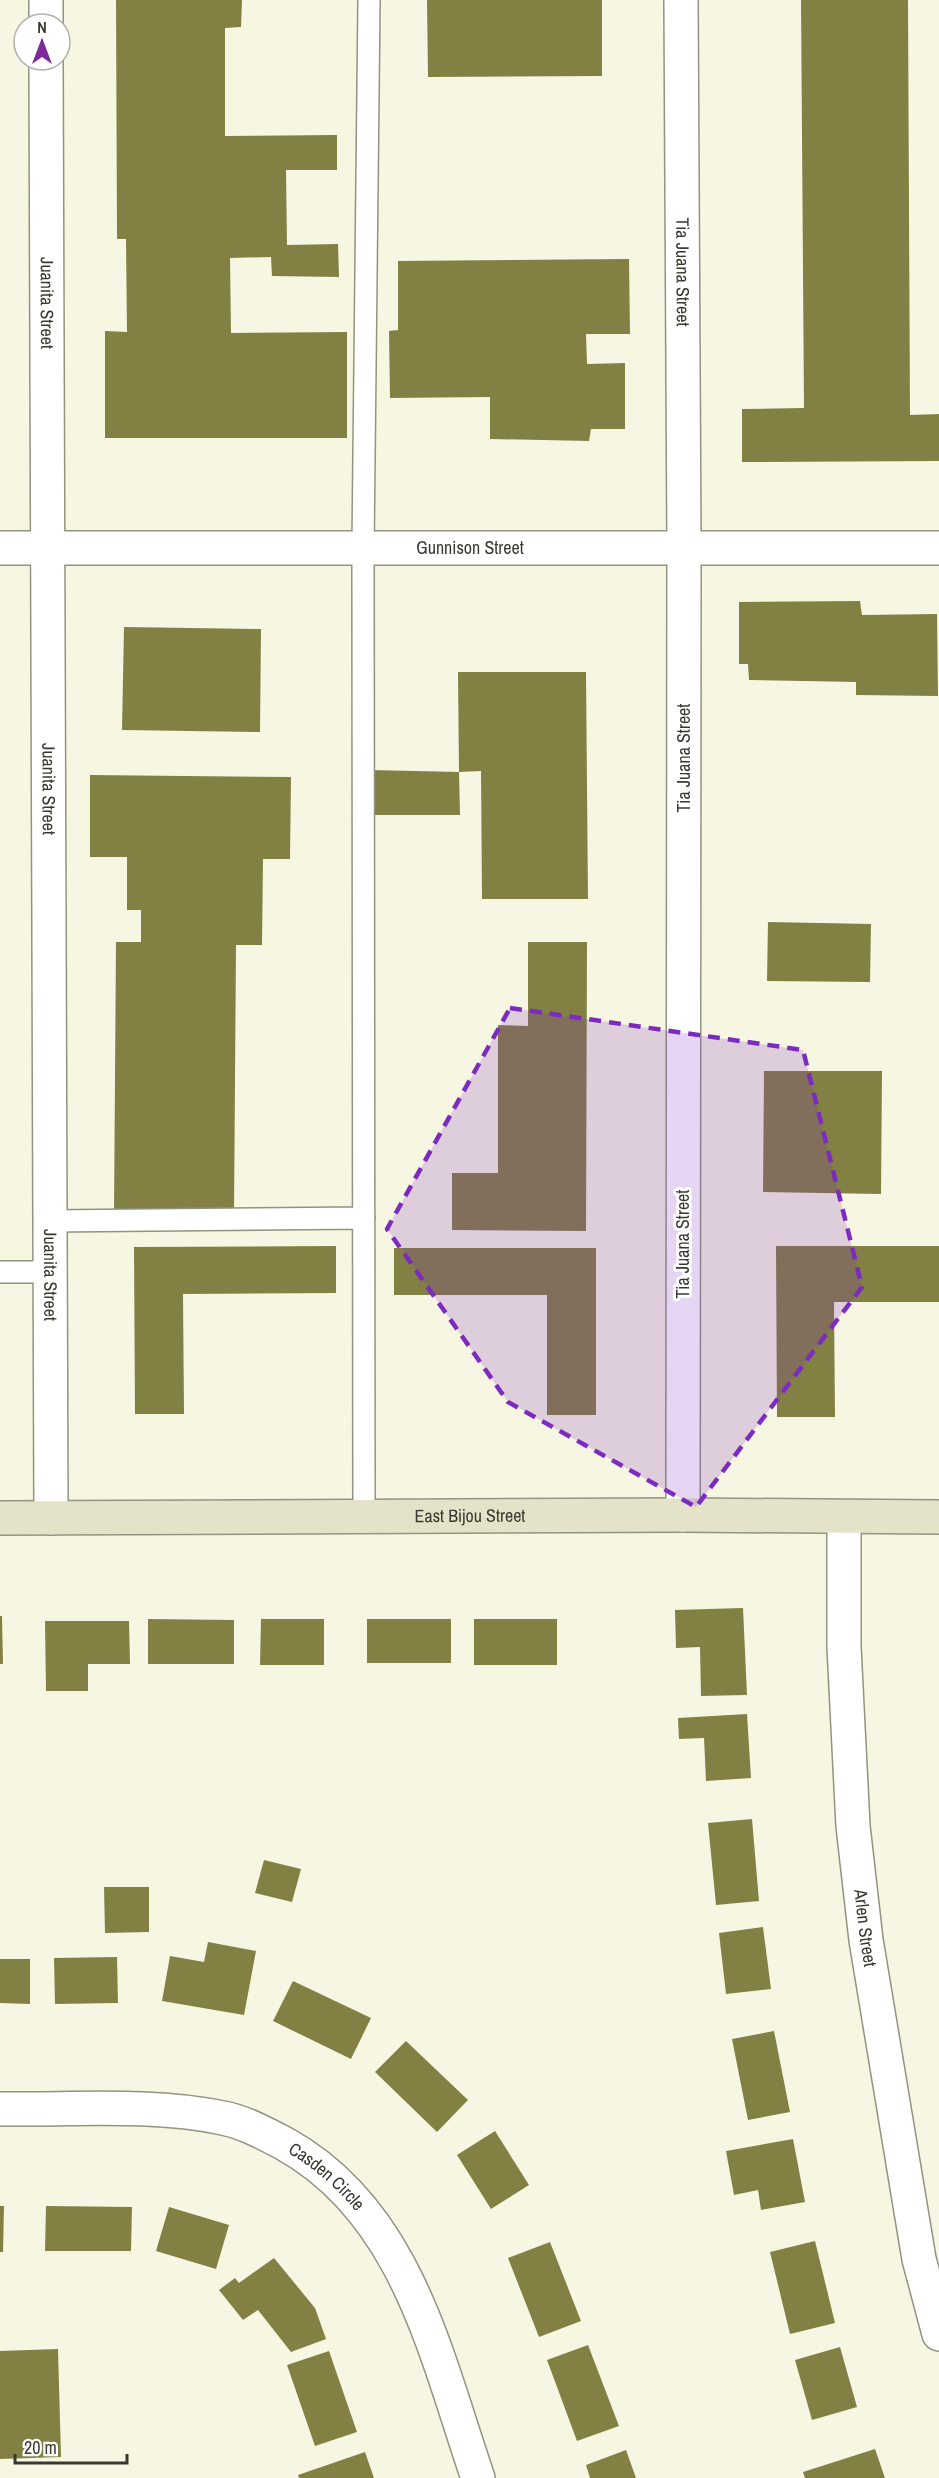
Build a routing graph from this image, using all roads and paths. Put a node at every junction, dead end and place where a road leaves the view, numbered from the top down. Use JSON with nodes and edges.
{"nodes":[{"id":1,"x":369,"y":0,"type":"edge"},
{"id":2,"x":681,"y":0,"type":"edge"},
{"id":3,"x":46,"y":72,"type":"edge"},
{"id":4,"x":0,"y":548,"type":"edge"},
{"id":5,"x":49,"y":548,"type":"junction"},
{"id":6,"x":363,"y":548,"type":"junction"},
{"id":7,"x":684,"y":548,"type":"junction"},
{"id":8,"x":939,"y":548,"type":"edge"},
{"id":9,"x":364,"y":1218,"type":"junction"},
{"id":10,"x":50,"y":1221,"type":"junction"},
{"id":11,"x":0,"y":1272,"type":"edge"},
{"id":12,"x":50,"y":1272,"type":"junction"},
{"id":13,"x":683,"y":1515,"type":"junction"},
{"id":14,"x":364,"y":1516,"type":"junction"},
{"id":15,"x":844,"y":1517,"type":"junction"},
{"id":16,"x":939,"y":1517,"type":"edge"},
{"id":17,"x":0,"y":1518,"type":"edge"},
{"id":18,"x":51,"y":1518,"type":"junction"},
{"id":19,"x":0,"y":2109,"type":"edge"},
{"id":20,"x":939,"y":2334,"type":"edge"},
{"id":21,"x":478,"y":2478,"type":"edge"}],
"edges":[{"from":1,"to":6,"type":"lane"},
{"from":2,"to":7,"type":"street","name":"Tia Juana Street"},
{"from":3,"to":5,"type":"street","name":"Juanita Street"},
{"from":4,"to":5,"type":"street","name":"Gunnison Street"},
{"from":5,"to":6,"type":"street","name":"Gunnison Street"},
{"from":5,"to":10,"type":"street","name":"Juanita Street"},
{"from":6,"to":7,"type":"street","name":"Gunnison Street"},
{"from":6,"to":9,"type":"lane"},
{"from":7,"to":8,"type":"street","name":"Gunnison Street"},
{"from":7,"to":13,"type":"street","name":"Tia Juana Street"},
{"from":9,"to":10,"type":"lane"},
{"from":9,"to":14,"type":"lane"},
{"from":10,"to":12,"type":"street","name":"Juanita Street"},
{"from":11,"to":12,"type":"lane"},
{"from":12,"to":18,"type":"street","name":"Juanita Street"},
{"from":13,"to":14,"type":"street","name":"East Bijou Street"},
{"from":13,"to":15,"type":"street","name":"East Bijou Street"},
{"from":14,"to":18,"type":"street","name":"East Bijou Street"},
{"from":15,"to":16,"type":"street","name":"East Bijou Street"},
{"from":15,"to":20,"type":"street","name":"Arlen Street"},
{"from":17,"to":18,"type":"street","name":"East Bijou Street"},
{"from":19,"to":21,"type":"street","name":"Casden Circle"}]}
